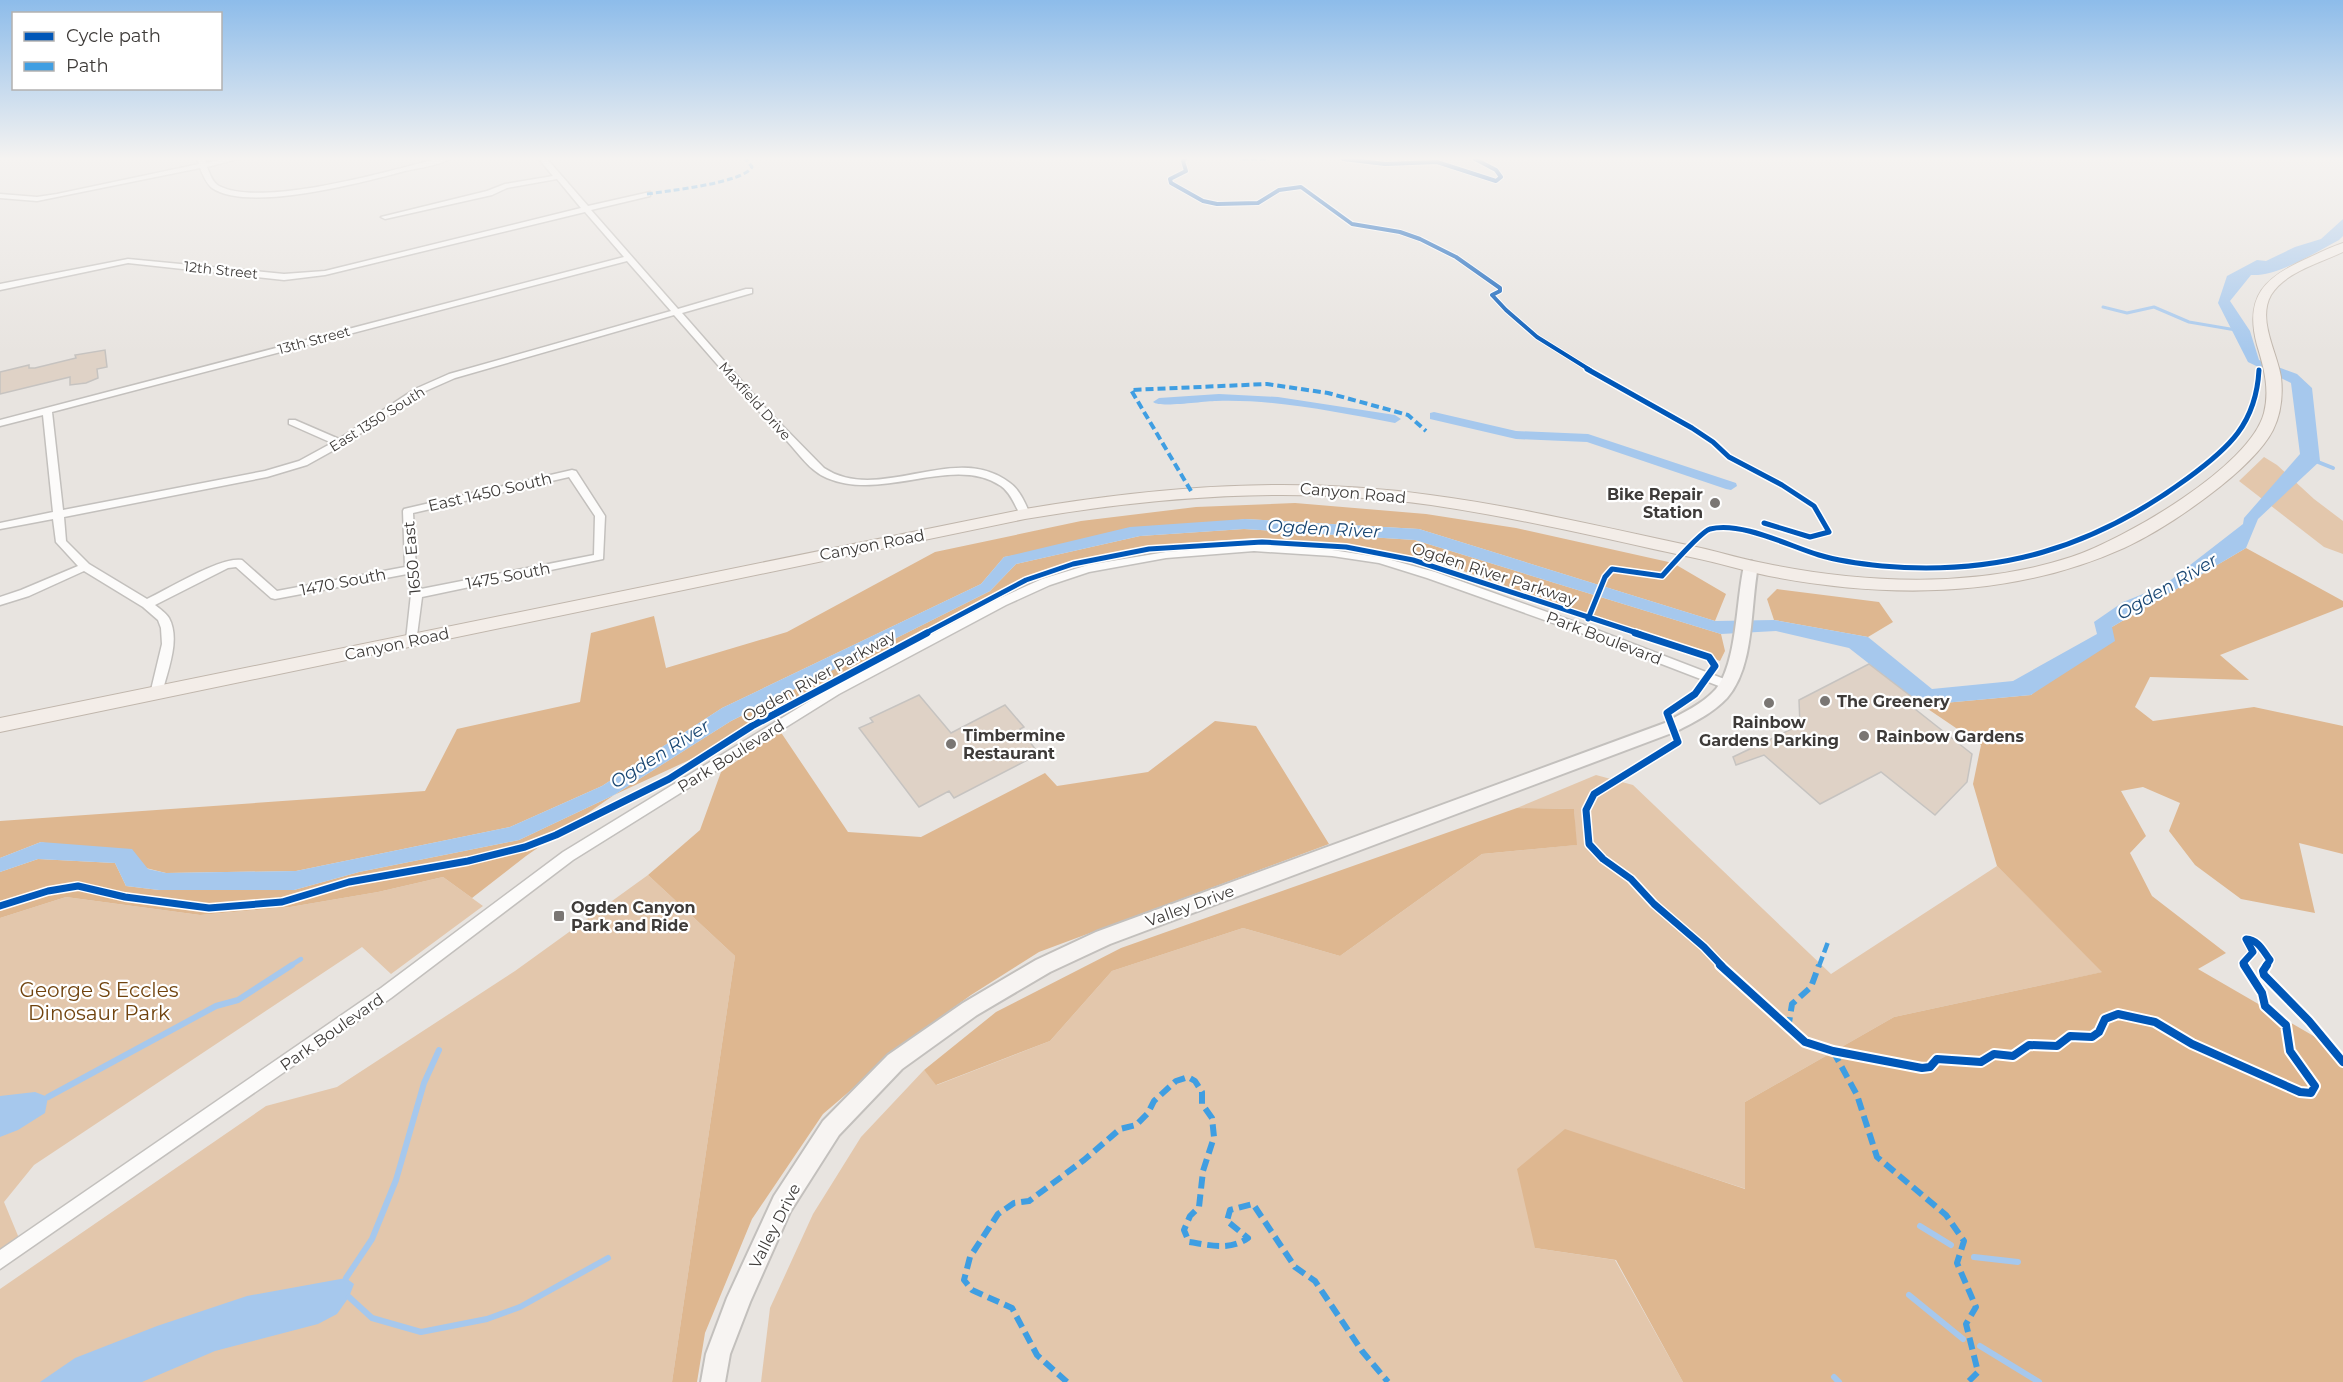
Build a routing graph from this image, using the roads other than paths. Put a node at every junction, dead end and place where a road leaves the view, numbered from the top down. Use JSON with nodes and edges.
{"nodes":[{"id":1,"x":527,"y":223,"type":"edge"},
{"id":2,"x":599,"y":223,"type":"edge"},
{"id":3,"x":2343,"y":247,"type":"edge"},
{"id":4,"x":629,"y":258,"type":"junction"},
{"id":5,"x":0,"y":287,"type":"edge"},
{"id":6,"x":749,"y":291,"type":"dead end"},
{"id":7,"x":676,"y":312,"type":"junction"},
{"id":8,"x":47,"y":410,"type":"junction"},
{"id":9,"x":292,"y":422,"type":"dead end"},
{"id":10,"x":0,"y":423,"type":"edge"},
{"id":11,"x":340,"y":443,"type":"junction"},
{"id":12,"x":408,"y":511,"type":"joint"},
{"id":13,"x":58,"y":514,"type":"junction"},
{"id":14,"x":1025,"y":514,"type":"junction"},
{"id":15,"x":0,"y":526,"type":"edge"},
{"id":16,"x":599,"y":557,"type":"joint"},
{"id":17,"x":1751,"y":566,"type":"junction"},
{"id":18,"x":85,"y":567,"type":"junction"},
{"id":19,"x":411,"y":570,"type":"junction"},
{"id":20,"x":417,"y":594,"type":"junction"},
{"id":21,"x":0,"y":602,"type":"edge"},
{"id":22,"x":147,"y":604,"type":"junction"},
{"id":23,"x":412,"y":640,"type":"junction"},
{"id":24,"x":1728,"y":686,"type":"junction"},
{"id":25,"x":156,"y":694,"type":"junction"},
{"id":26,"x":0,"y":725,"type":"edge"},
{"id":27,"x":0,"y":1260,"type":"edge"},
{"id":28,"x":713,"y":1382,"type":"edge"}],
"edges":[{"from":1,"to":5,"type":"street","name":"12th Street"},
{"from":2,"to":4,"type":"street","name":"Maxfield Drive"},
{"from":3,"to":17,"type":"main road","name":"Canyon Road"},
{"from":4,"to":7,"type":"street","name":"Maxfield Drive"},
{"from":4,"to":8,"type":"street","name":"13th Street"},
{"from":6,"to":7,"type":"street","name":"East 1350 South"},
{"from":7,"to":11,"type":"street","name":"East 1350 South"},
{"from":7,"to":14,"type":"street","name":"Maxfield Drive"},
{"from":8,"to":10,"type":"street","name":"13th Street"},
{"from":8,"to":13,"type":"street"},
{"from":9,"to":11,"type":"street"},
{"from":11,"to":13,"type":"street","name":"East 1350 South"},
{"from":12,"to":16,"type":"street","name":"East 1450 South"},
{"from":12,"to":19,"type":"street","name":"1650 East"},
{"from":13,"to":15,"type":"street","name":"East 1350 South"},
{"from":13,"to":18,"type":"street"},
{"from":14,"to":17,"type":"main road","name":"Canyon Road"},
{"from":14,"to":23,"type":"main road","name":"Canyon Road"},
{"from":16,"to":20,"type":"street","name":"1475 South"},
{"from":17,"to":24,"type":"street","name":"Valley Drive"},
{"from":18,"to":21,"type":"street"},
{"from":18,"to":22,"type":"street"},
{"from":19,"to":20,"type":"street","name":"1650 East"},
{"from":19,"to":22,"type":"street","name":"1470 South"},
{"from":20,"to":23,"type":"street","name":"1650 East"},
{"from":22,"to":25,"type":"street"},
{"from":23,"to":25,"type":"main road","name":"Canyon Road"},
{"from":24,"to":27,"type":"street","name":"Park Boulevard"},
{"from":24,"to":28,"type":"street","name":"Valley Drive"},
{"from":25,"to":26,"type":"main road","name":"Canyon Road"}]}
